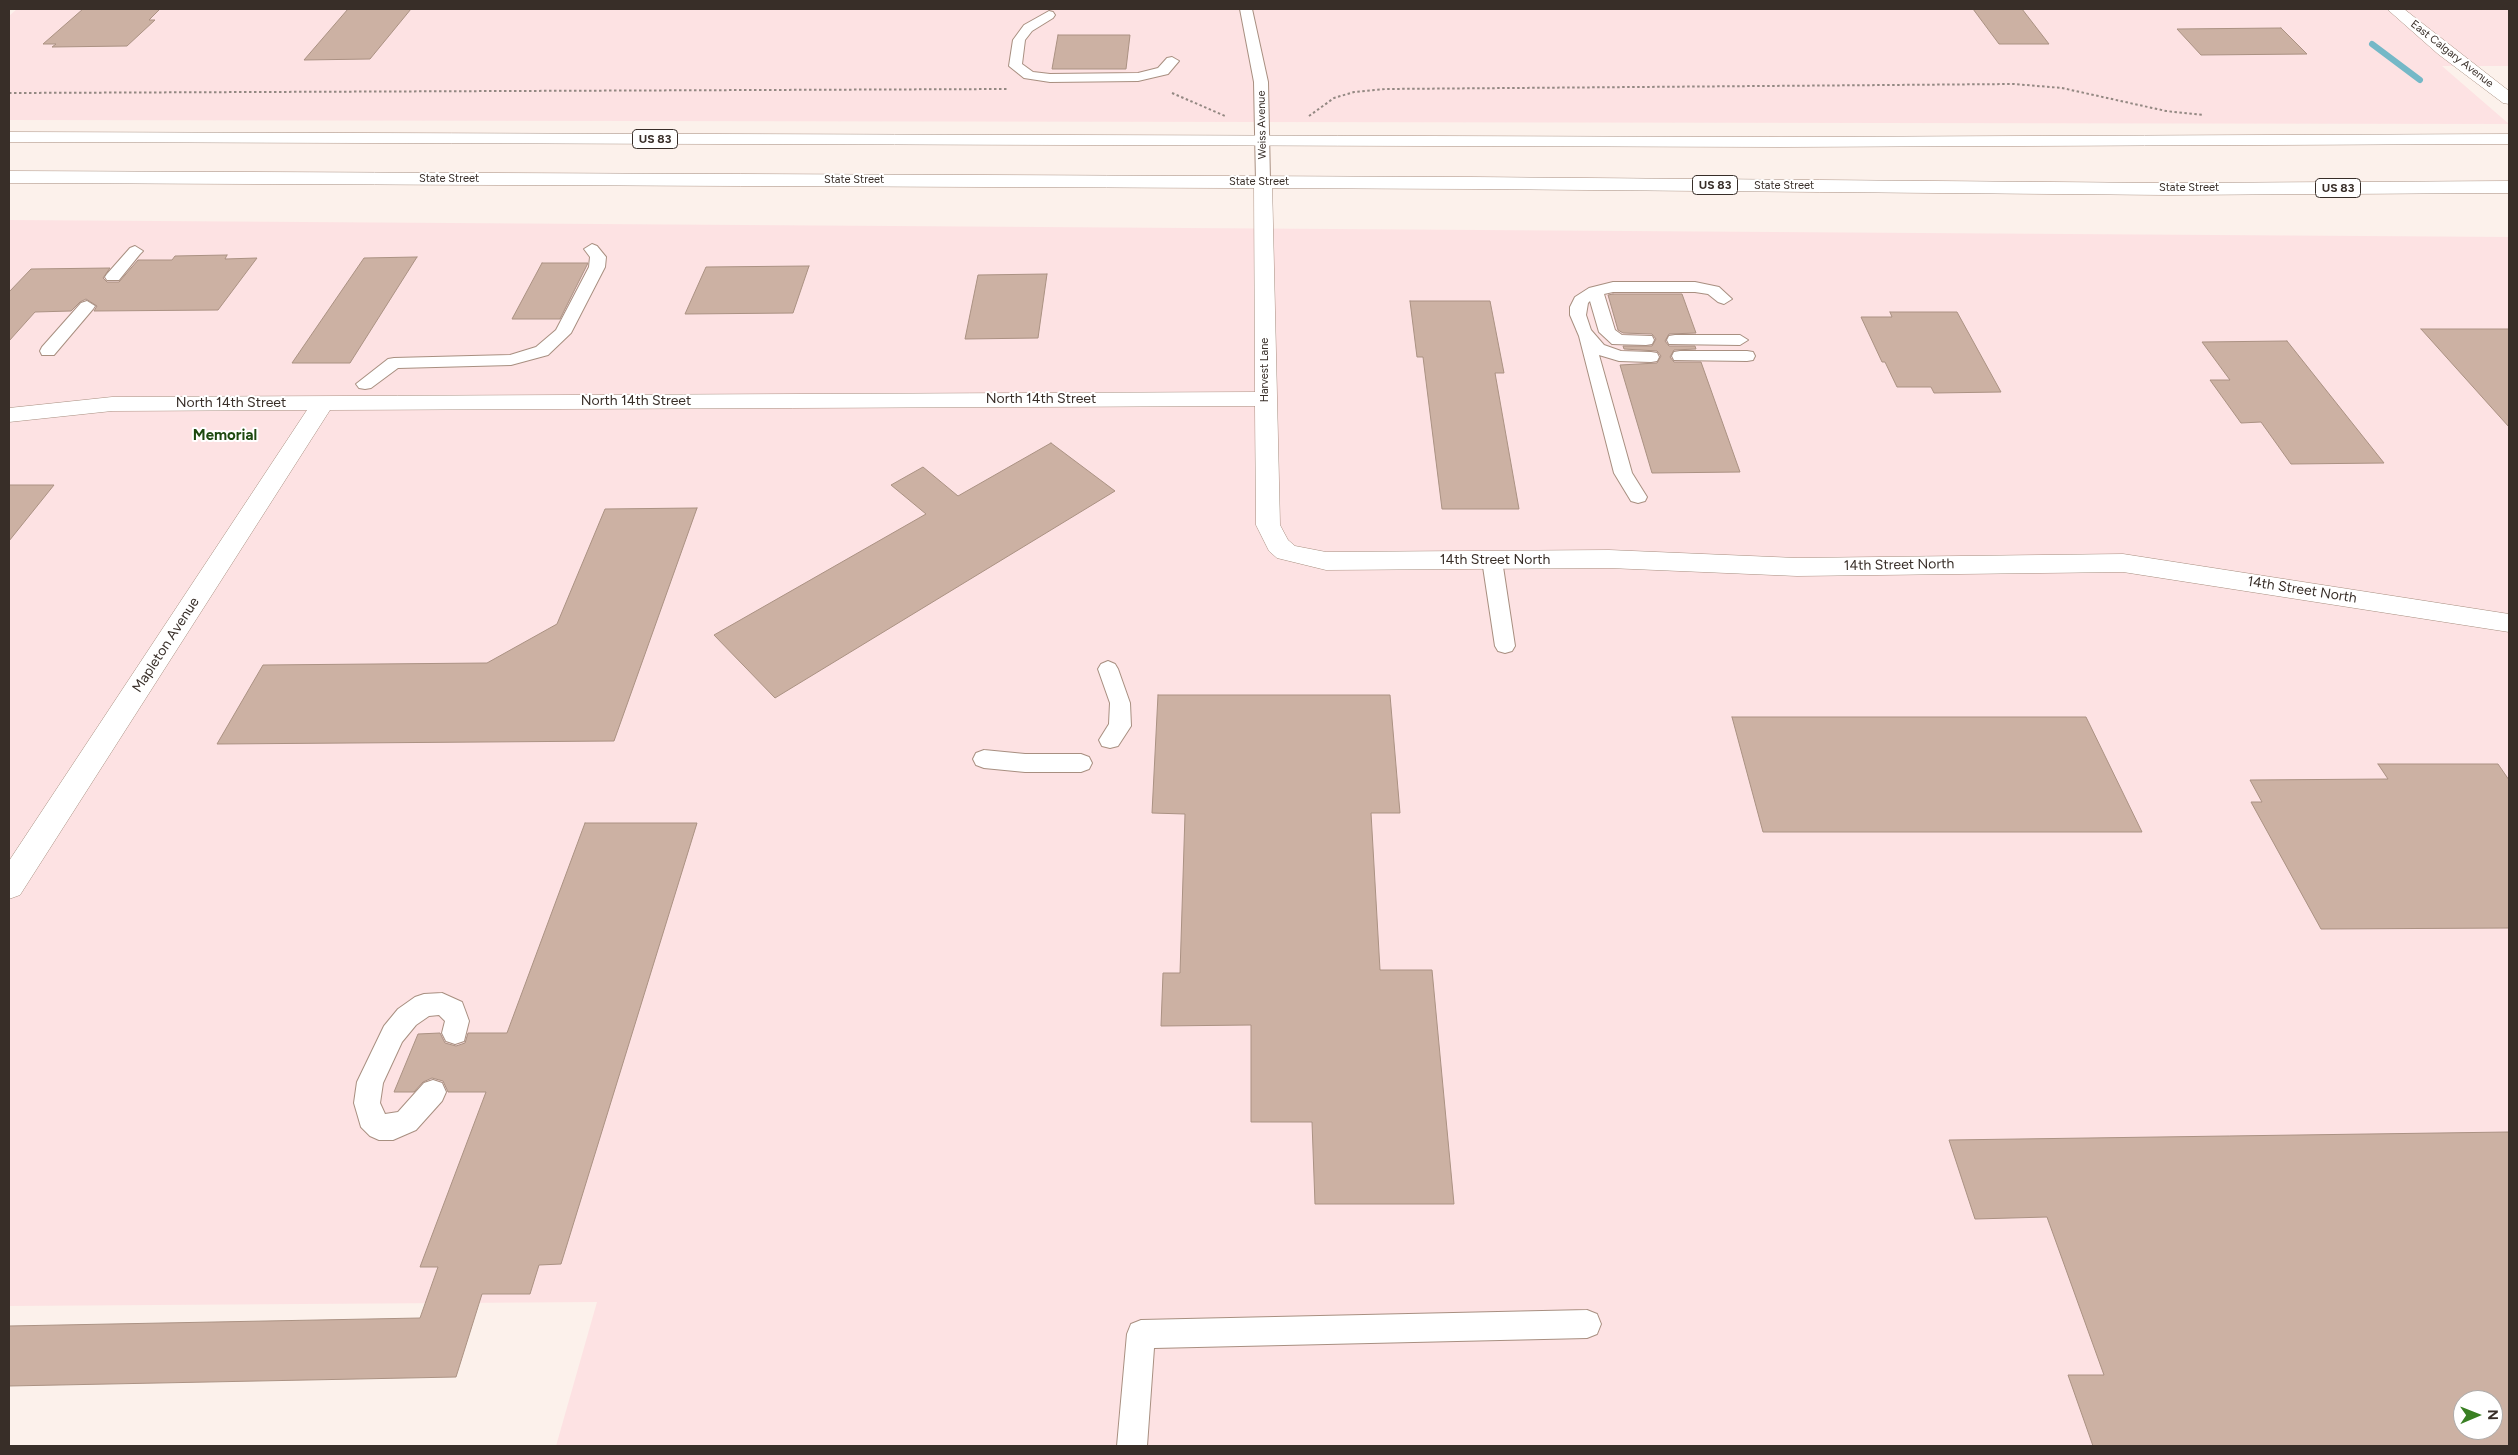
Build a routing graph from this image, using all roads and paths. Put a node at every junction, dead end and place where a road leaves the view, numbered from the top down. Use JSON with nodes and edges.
{"nodes":[{"id":1,"x":1246,"y":9,"type":"edge"},
{"id":2,"x":2395,"y":9,"type":"edge"},
{"id":3,"x":1051,"y":12,"type":"edge"},
{"id":4,"x":1049,"y":32,"type":"dead end"},
{"id":5,"x":1172,"y":61,"type":"dead end"},
{"id":6,"x":1042,"y":68,"type":"dead end"},
{"id":7,"x":1067,"y":78,"type":"junction"},
{"id":8,"x":1011,"y":89,"type":"dead end"},
{"id":9,"x":1170,"y":92,"type":"dead end"},
{"id":10,"x":9,"y":93,"type":"edge"},
{"id":11,"x":2509,"y":99,"type":"edge"},
{"id":12,"x":2206,"y":115,"type":"dead end"},
{"id":13,"x":1228,"y":118,"type":"dead end"},
{"id":14,"x":1304,"y":119,"type":"dead end"},
{"id":15,"x":9,"y":125,"type":"edge"},
{"id":16,"x":9,"y":138,"type":"edge"},
{"id":17,"x":216,"y":138,"type":"junction"},
{"id":18,"x":251,"y":138,"type":"junction"},
{"id":19,"x":2509,"y":139,"type":"edge"},
{"id":20,"x":1262,"y":141,"type":"junction"},
{"id":21,"x":9,"y":152,"type":"edge"},
{"id":22,"x":9,"y":177,"type":"edge"},
{"id":23,"x":1263,"y":182,"type":"junction"},
{"id":24,"x":2509,"y":187,"type":"edge"},
{"id":25,"x":592,"y":249,"type":"dead end"},
{"id":26,"x":135,"y":251,"type":"dead end"},
{"id":27,"x":113,"y":277,"type":"dead end"},
{"id":28,"x":1591,"y":293,"type":"junction"},
{"id":29,"x":1724,"y":299,"type":"dead end"},
{"id":30,"x":87,"y":306,"type":"dead end"},
{"id":31,"x":1586,"y":338,"type":"junction"},
{"id":32,"x":1678,"y":348,"type":"dead end"},
{"id":33,"x":1743,"y":348,"type":"dead end"},
{"id":34,"x":48,"y":351,"type":"dead end"},
{"id":35,"x":365,"y":384,"type":"dead end"},
{"id":36,"x":1264,"y":399,"type":"junction"},
{"id":37,"x":323,"y":403,"type":"junction"},
{"id":38,"x":9,"y":415,"type":"edge"},
{"id":39,"x":1638,"y":497,"type":"dead end"},
{"id":40,"x":1286,"y":552,"type":"joint"},
{"id":41,"x":1492,"y":560,"type":"junction"},
{"id":42,"x":2509,"y":623,"type":"edge"},
{"id":43,"x":1505,"y":646,"type":"dead end"},
{"id":44,"x":1108,"y":669,"type":"dead end"},
{"id":45,"x":1110,"y":740,"type":"dead end"},
{"id":46,"x":984,"y":760,"type":"dead end"},
{"id":47,"x":1081,"y":763,"type":"dead end"},
{"id":48,"x":9,"y":886,"type":"edge"},
{"id":49,"x":455,"y":1033,"type":"dead end"},
{"id":50,"x":433,"y":1092,"type":"dead end"},
{"id":51,"x":1587,"y":1324,"type":"dead end"},
{"id":52,"x":1132,"y":1446,"type":"edge"}],
"edges":[{"from":1,"to":20,"type":"lane","name":"Weiss Avenue"},
{"from":2,"to":11,"type":"main road","name":"East Calgary Avenue"},
{"from":3,"to":4,"type":"lane"},
{"from":3,"to":7,"type":"lane"},
{"from":5,"to":7,"type":"lane"},
{"from":6,"to":7,"type":"lane"},
{"from":8,"to":10,"type":"path"},
{"from":9,"to":13,"type":"path"},
{"from":12,"to":14,"type":"path"},
{"from":15,"to":18,"type":"main road"},
{"from":16,"to":17,"type":"main road","number":"US 83"},
{"from":17,"to":18,"type":"main road","number":"US 83"},
{"from":17,"to":21,"type":"main road"},
{"from":18,"to":20,"type":"main road","number":"US 83"},
{"from":19,"to":20,"type":"main road","number":"US 83"},
{"from":20,"to":23,"type":"lane","name":"Weiss Avenue"},
{"from":22,"to":23,"type":"main road","name":"State Street","number":"US 83"},
{"from":23,"to":24,"type":"main road","name":"State Street","number":"US 83"},
{"from":23,"to":36,"type":"main road","name":"Harvest Lane"},
{"from":25,"to":35,"type":"lane"},
{"from":26,"to":27,"type":"lane"},
{"from":28,"to":29,"type":"lane"},
{"from":28,"to":31,"type":"lane"},
{"from":28,"to":31,"type":"lane"},
{"from":30,"to":34,"type":"lane"},
{"from":31,"to":39,"type":"lane"},
{"from":32,"to":33,"type":"lane"},
{"from":36,"to":37,"type":"main road","name":"North 14th Street"},
{"from":36,"to":40,"type":"main road","name":"Harvest Lane"},
{"from":37,"to":38,"type":"main road","name":"North 14th Street"},
{"from":37,"to":48,"type":"main road","name":"Mapleton Avenue"},
{"from":40,"to":41,"type":"main road","name":"14th Street North"},
{"from":41,"to":42,"type":"main road","name":"14th Street North"},
{"from":41,"to":43,"type":"lane"},
{"from":44,"to":45,"type":"lane"},
{"from":46,"to":47,"type":"lane"},
{"from":49,"to":50,"type":"lane"},
{"from":51,"to":52,"type":"lane"}]}
